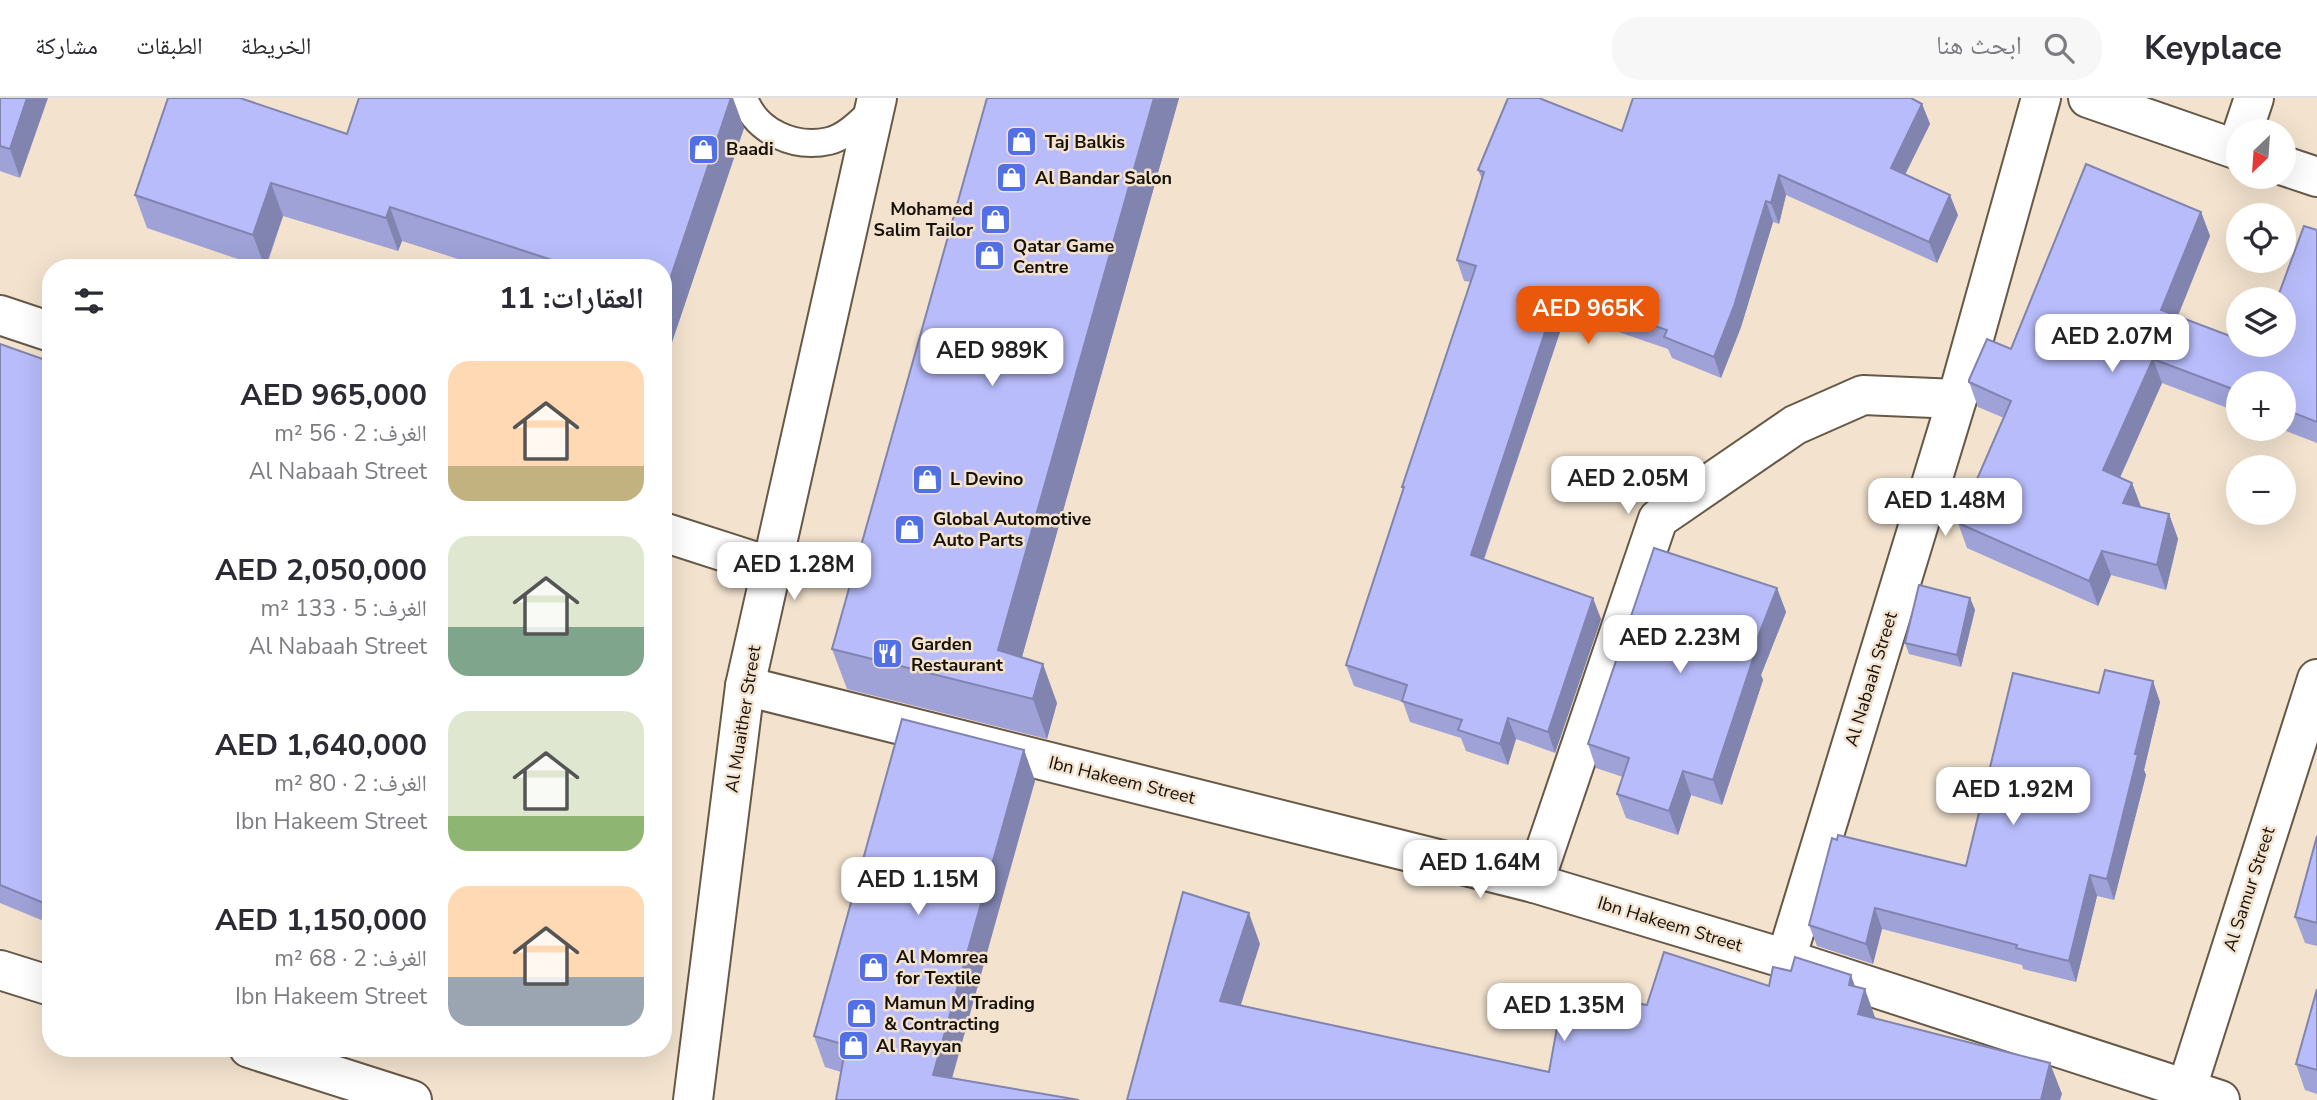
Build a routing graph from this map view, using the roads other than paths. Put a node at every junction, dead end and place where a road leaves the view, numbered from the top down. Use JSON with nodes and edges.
{"nodes":[{"id":1,"x":744,"y":98,"type":"edge"},
{"id":2,"x":2041,"y":98,"type":"edge"},
{"id":3,"x":2088,"y":98,"type":"edge"},
{"id":4,"x":2254,"y":98,"type":"edge"},
{"id":5,"x":875,"y":104,"type":"edge"},
{"id":6,"x":2247,"y":119,"type":"edge"},
{"id":7,"x":2226,"y":140,"type":"edge"},
{"id":8,"x":2296,"y":170,"type":"edge"},
{"id":9,"x":2317,"y":177,"type":"edge"},
{"id":10,"x":0,"y":316,"type":"edge"},
{"id":11,"x":42,"y":329,"type":"edge"},
{"id":12,"x":1956,"y":399,"type":"junction"},
{"id":13,"x":672,"y":535,"type":"edge"},
{"id":14,"x":772,"y":567,"type":"junction"},
{"id":15,"x":2317,"y":679,"type":"edge"},
{"id":16,"x":745,"y":686,"type":"junction"},
{"id":17,"x":1534,"y":883,"type":"junction"},
{"id":18,"x":1786,"y":959,"type":"junction"},
{"id":19,"x":0,"y":970,"type":"edge"},
{"id":20,"x":42,"y":983,"type":"edge"},
{"id":21,"x":270,"y":1057,"type":"edge"},
{"id":22,"x":349,"y":1090,"type":"edge"},
{"id":23,"x":2196,"y":1096,"type":"edge"},
{"id":24,"x":412,"y":1100,"type":"edge"},
{"id":25,"x":693,"y":1100,"type":"edge"}],
"edges":[{"from":1,"to":5,"type":"lane"},
{"from":2,"to":12,"type":"street","name":"Al Nabaah Street"},
{"from":3,"to":7,"type":"street"},
{"from":4,"to":6,"type":"street"},
{"from":5,"to":14,"type":"street","name":"Al Muaither Street"},
{"from":8,"to":9,"type":"street"},
{"from":10,"to":11,"type":"street"},
{"from":12,"to":17,"type":"street"},
{"from":12,"to":18,"type":"street","name":"Al Nabaah Street"},
{"from":13,"to":14,"type":"street"},
{"from":14,"to":16,"type":"street","name":"Al Muaither Street"},
{"from":15,"to":23,"type":"street","name":"Al Samur Street"},
{"from":16,"to":17,"type":"street","name":"Ibn Hakeem Street"},
{"from":16,"to":25,"type":"street","name":"Al Muaither Street"},
{"from":17,"to":18,"type":"street","name":"Ibn Hakeem Street"},
{"from":18,"to":23,"type":"street","name":"Ibn Hakeem Street"},
{"from":19,"to":20,"type":"street"},
{"from":21,"to":22,"type":"street"},
{"from":22,"to":24,"type":"street"}]}
